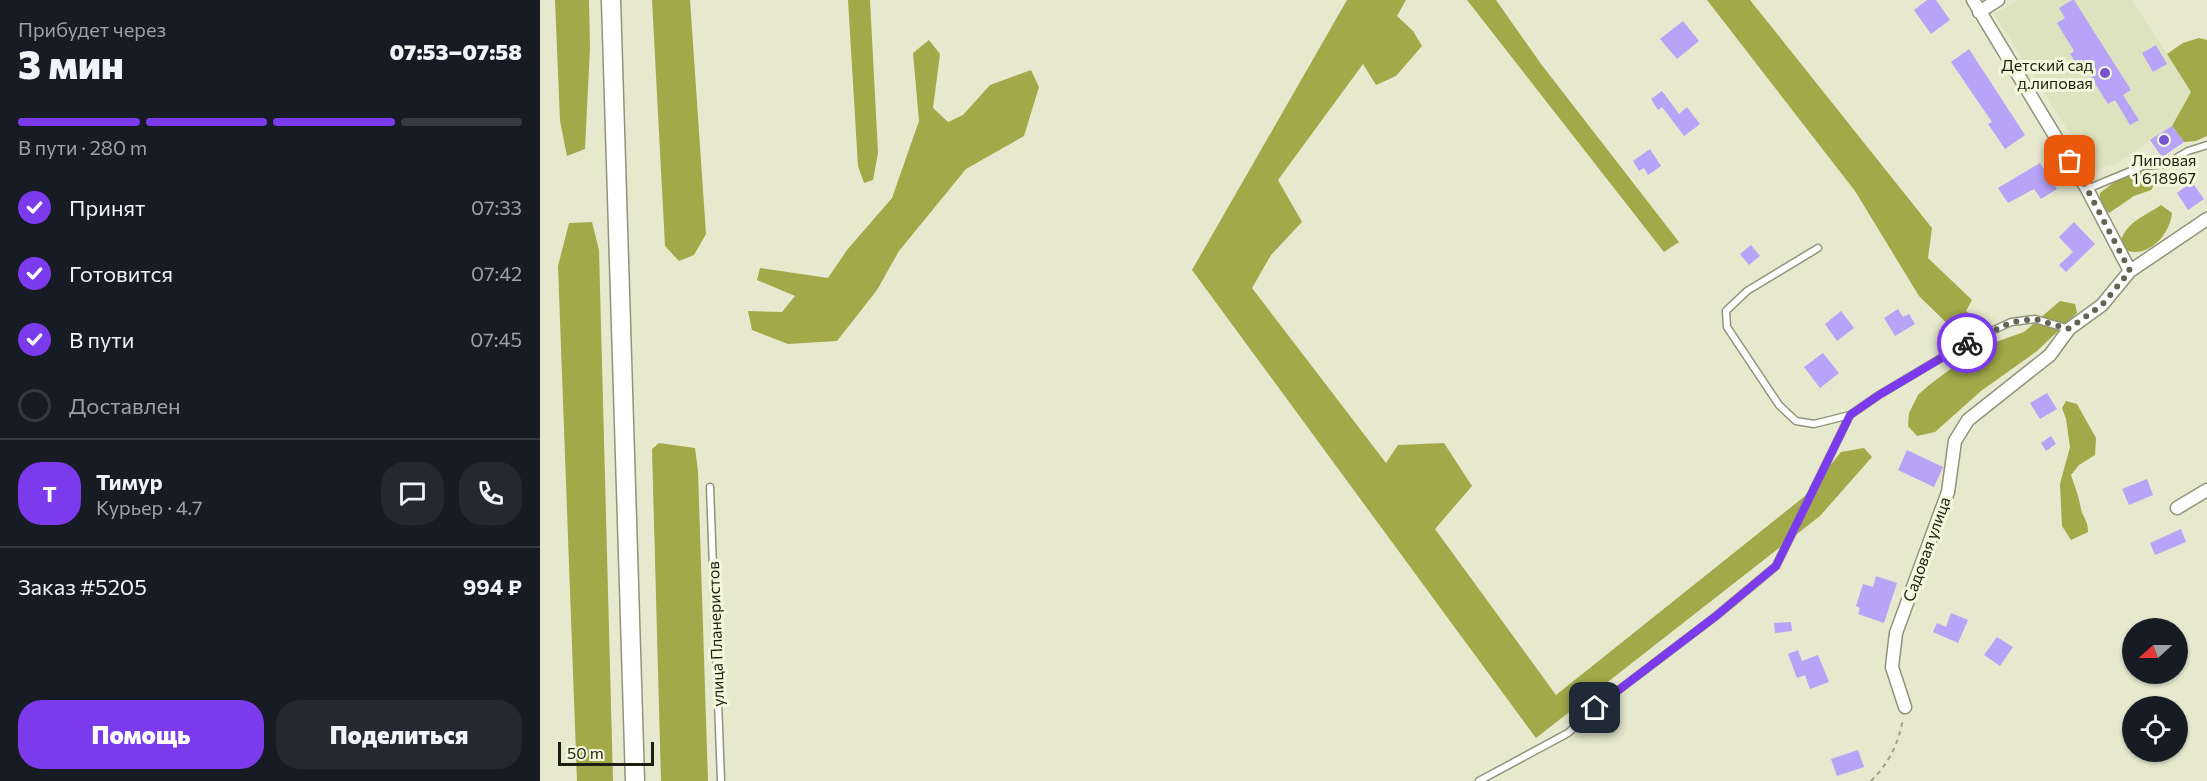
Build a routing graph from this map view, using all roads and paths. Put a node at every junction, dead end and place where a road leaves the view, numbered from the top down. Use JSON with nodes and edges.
{"nodes":[{"id":1,"x":611,"y":0,"type":"edge"},
{"id":2,"x":1973,"y":0,"type":"edge"},
{"id":3,"x":1998,"y":0,"type":"edge"},
{"id":4,"x":1979,"y":12,"type":"junction"},
{"id":5,"x":2207,"y":145,"type":"edge"},
{"id":6,"x":2087,"y":189,"type":"junction"},
{"id":7,"x":2207,"y":219,"type":"edge"},
{"id":8,"x":1818,"y":248,"type":"dead end"},
{"id":9,"x":2130,"y":271,"type":"junction"},
{"id":10,"x":2068,"y":329,"type":"junction"},
{"id":11,"x":1850,"y":415,"type":"junction"},
{"id":12,"x":710,"y":487,"type":"dead end"},
{"id":13,"x":2207,"y":490,"type":"edge"},
{"id":14,"x":2177,"y":508,"type":"dead end"},
{"id":15,"x":1905,"y":707,"type":"joint"},
{"id":16,"x":635,"y":781,"type":"edge"},
{"id":17,"x":721,"y":781,"type":"edge"},
{"id":18,"x":1479,"y":781,"type":"edge"},
{"id":19,"x":1871,"y":781,"type":"edge"}],
"edges":[{"from":1,"to":16,"type":"main road"},
{"from":2,"to":4,"type":"street"},
{"from":3,"to":4,"type":"street"},
{"from":4,"to":6,"type":"street"},
{"from":5,"to":6,"type":"lane"},
{"from":6,"to":9,"type":"street"},
{"from":7,"to":9,"type":"street","name":"Садовая улица"},
{"from":8,"to":11,"type":"lane"},
{"from":9,"to":10,"type":"street","name":"Садовая улица"},
{"from":10,"to":11,"type":"lane"},
{"from":10,"to":15,"type":"street","name":"Садовая улица"},
{"from":11,"to":18,"type":"lane"},
{"from":12,"to":17,"type":"lane","name":"улица Планеристов"},
{"from":13,"to":14,"type":"street"},
{"from":15,"to":19,"type":"path"}]}
